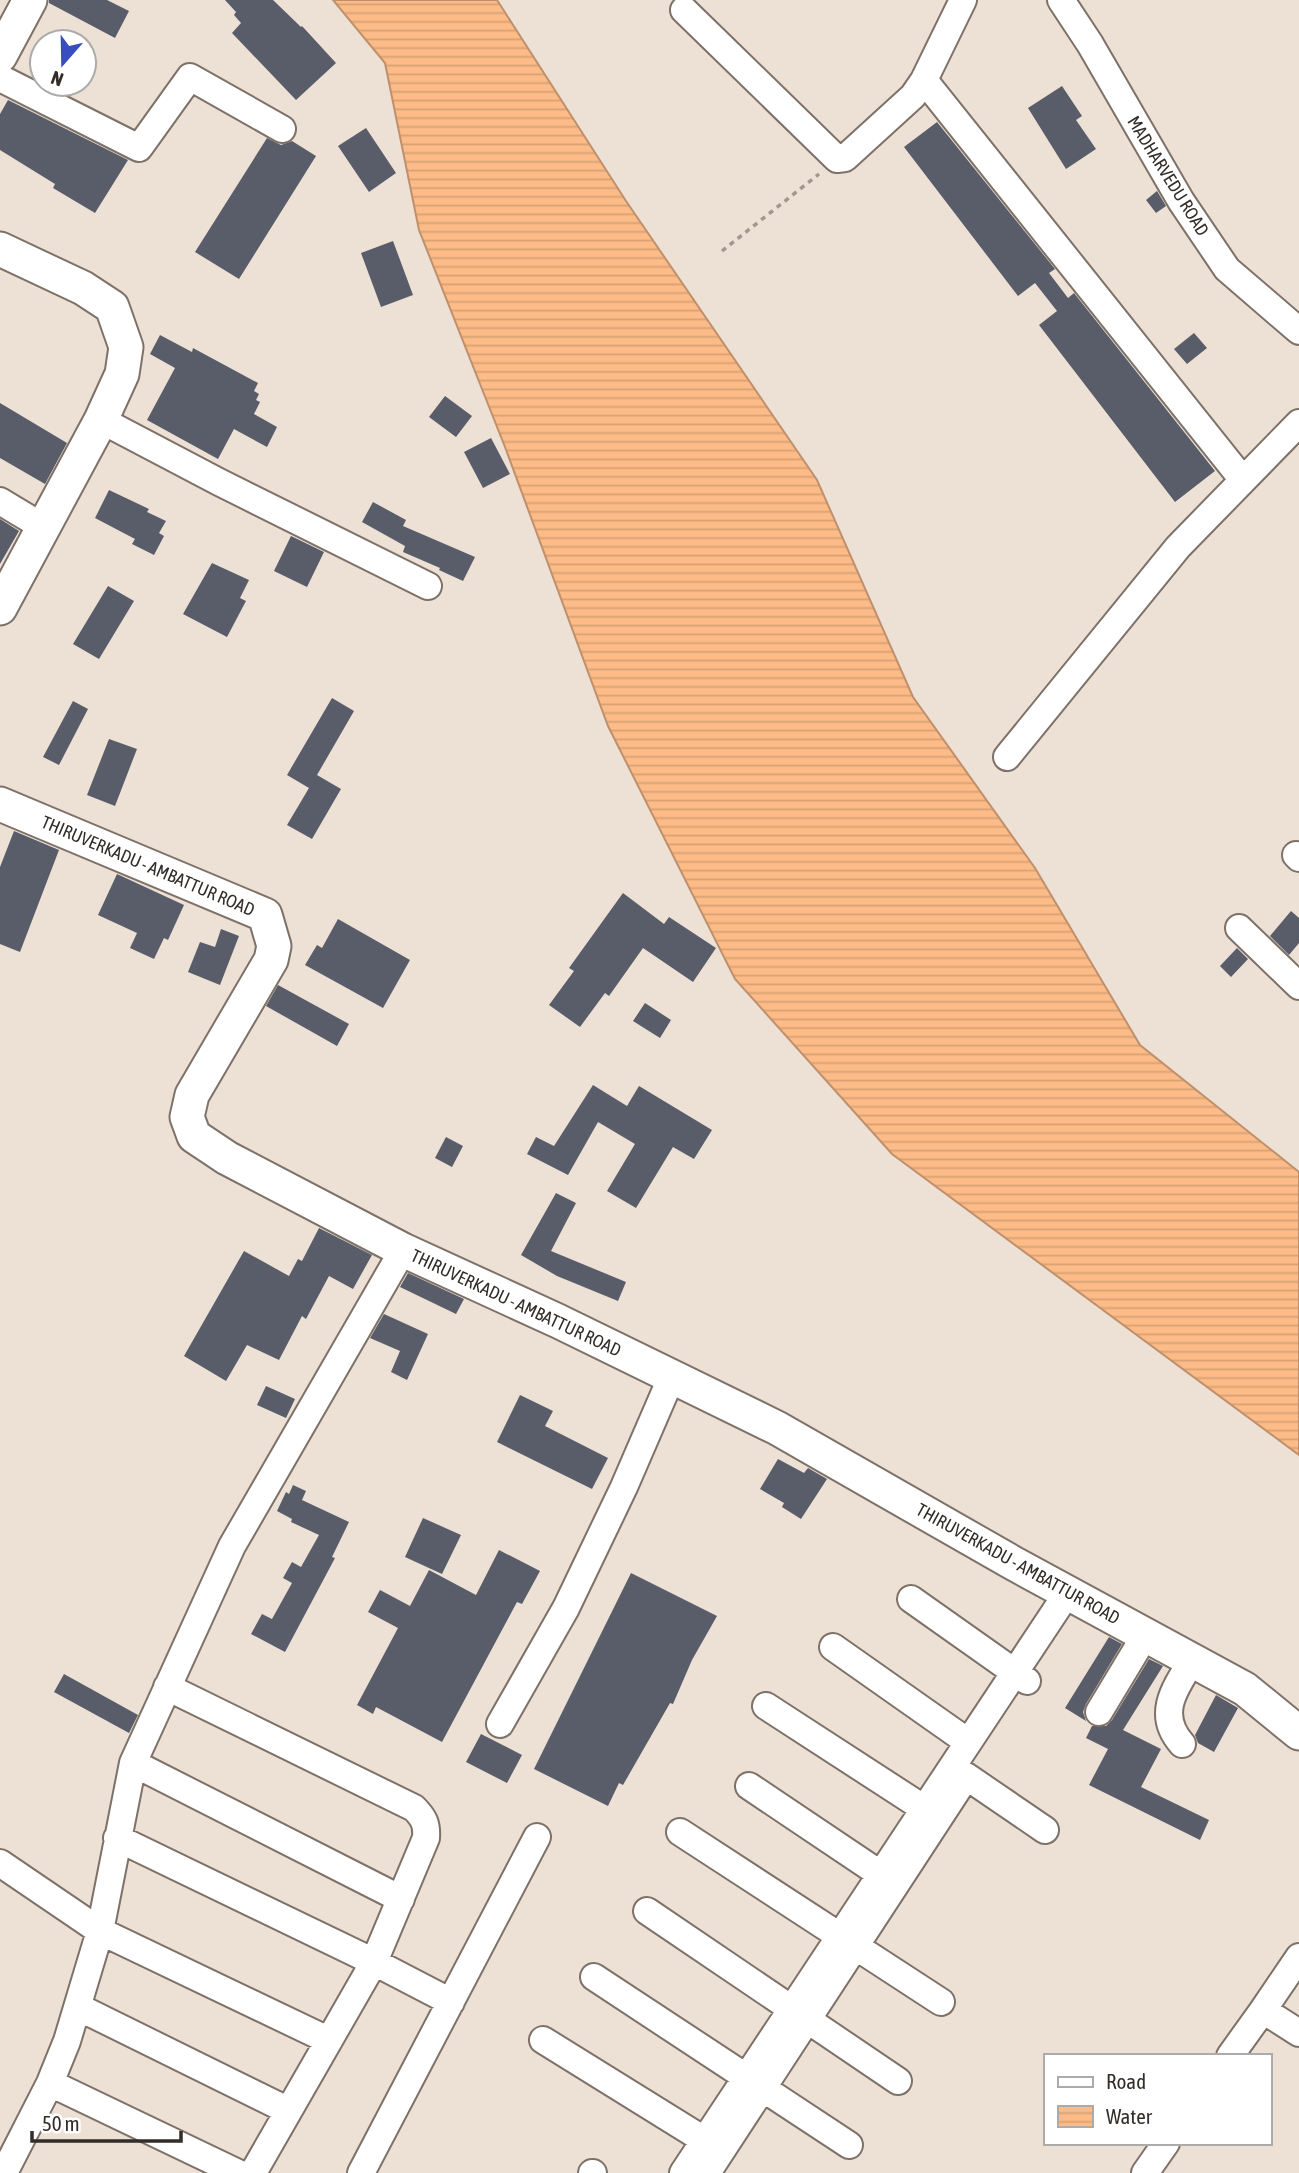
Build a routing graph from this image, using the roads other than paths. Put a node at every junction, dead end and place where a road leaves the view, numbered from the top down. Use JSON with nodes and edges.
{"nodes":[{"id":1,"x":962,"y":0,"type":"edge"},
{"id":2,"x":1061,"y":0,"type":"edge"},
{"id":3,"x":684,"y":10,"type":"dead end"},
{"id":4,"x":16,"y":13,"type":"edge"},
{"id":5,"x":0,"y":56,"type":"edge"},
{"id":6,"x":0,"y":78,"type":"edge"},
{"id":7,"x":923,"y":80,"type":"junction"},
{"id":8,"x":282,"y":129,"type":"dead end"},
{"id":9,"x":0,"y":249,"type":"edge"},
{"id":10,"x":1299,"y":331,"type":"edge"},
{"id":11,"x":101,"y":420,"type":"junction"},
{"id":12,"x":1299,"y":424,"type":"edge"},
{"id":13,"x":1243,"y":480,"type":"junction"},
{"id":14,"x":0,"y":501,"type":"edge"},
{"id":15,"x":43,"y":527,"type":"junction"},
{"id":16,"x":428,"y":586,"type":"dead end"},
{"id":17,"x":0,"y":608,"type":"edge"},
{"id":18,"x":1007,"y":757,"type":"dead end"},
{"id":19,"x":0,"y":804,"type":"edge"},
{"id":20,"x":1239,"y":928,"type":"dead end"},
{"id":21,"x":1299,"y":986,"type":"edge"},
{"id":22,"x":404,"y":1250,"type":"junction"},
{"id":23,"x":672,"y":1377,"type":"junction"},
{"id":24,"x":1075,"y":1596,"type":"junction"},
{"id":25,"x":911,"y":1599,"type":"dead end"},
{"id":26,"x":1146,"y":1634,"type":"junction"},
{"id":27,"x":833,"y":1647,"type":"dead end"},
{"id":28,"x":1192,"y":1661,"type":"junction"},
{"id":29,"x":1021,"y":1677,"type":"junction"},
{"id":30,"x":167,"y":1686,"type":"junction"},
{"id":31,"x":766,"y":1706,"type":"dead end"},
{"id":32,"x":1099,"y":1712,"type":"dead end"},
{"id":33,"x":500,"y":1724,"type":"dead end"},
{"id":34,"x":1299,"y":1733,"type":"edge"},
{"id":35,"x":968,"y":1742,"type":"junction"},
{"id":36,"x":1182,"y":1744,"type":"dead end"},
{"id":37,"x":133,"y":1763,"type":"junction"},
{"id":38,"x":966,"y":1776,"type":"junction"},
{"id":39,"x":749,"y":1786,"type":"dead end"},
{"id":40,"x":931,"y":1813,"type":"junction"},
{"id":41,"x":1045,"y":1830,"type":"dead end"},
{"id":42,"x":680,"y":1832,"type":"dead end"},
{"id":43,"x":537,"y":1837,"type":"dead end"},
{"id":44,"x":117,"y":1838,"type":"junction"},
{"id":45,"x":0,"y":1863,"type":"edge"},
{"id":46,"x":880,"y":1874,"type":"junction"},
{"id":47,"x":401,"y":1899,"type":"junction"},
{"id":48,"x":647,"y":1911,"type":"dead end"},
{"id":49,"x":100,"y":1931,"type":"junction"},
{"id":50,"x":848,"y":1940,"type":"junction"},
{"id":51,"x":1299,"y":1956,"type":"edge"},
{"id":52,"x":374,"y":1962,"type":"junction"},
{"id":53,"x":594,"y":1977,"type":"dead end"},
{"id":54,"x":451,"y":2002,"type":"junction"},
{"id":55,"x":941,"y":2002,"type":"dead end"},
{"id":56,"x":78,"y":2007,"type":"junction"},
{"id":57,"x":1263,"y":2010,"type":"junction"},
{"id":58,"x":799,"y":2014,"type":"junction"},
{"id":59,"x":1299,"y":2033,"type":"edge"},
{"id":60,"x":328,"y":2040,"type":"junction"},
{"id":61,"x":544,"y":2040,"type":"dead end"},
{"id":62,"x":1231,"y":2054,"type":"edge"},
{"id":63,"x":898,"y":2081,"type":"dead end"},
{"id":64,"x":50,"y":2083,"type":"junction"},
{"id":65,"x":754,"y":2083,"type":"junction"},
{"id":66,"x":287,"y":2110,"type":"junction"},
{"id":67,"x":713,"y":2145,"type":"junction"},
{"id":68,"x":849,"y":2145,"type":"dead end"},
{"id":69,"x":1165,"y":2145,"type":"edge"},
{"id":70,"x":4,"y":2173,"type":"edge"},
{"id":71,"x":237,"y":2173,"type":"edge"},
{"id":72,"x":253,"y":2173,"type":"edge"},
{"id":73,"x":361,"y":2173,"type":"edge"},
{"id":74,"x":683,"y":2173,"type":"edge"},
{"id":75,"x":707,"y":2173,"type":"edge"},
{"id":76,"x":1145,"y":2173,"type":"edge"}],
"edges":[{"from":1,"to":7,"type":"street"},
{"from":2,"to":10,"type":"street","name":"MADHARVEDU ROAD"},
{"from":3,"to":7,"type":"street"},
{"from":4,"to":5,"type":"main road"},
{"from":6,"to":8,"type":"street"},
{"from":7,"to":13,"type":"street"},
{"from":9,"to":11,"type":"main road"},
{"from":11,"to":15,"type":"main road"},
{"from":11,"to":16,"type":"street"},
{"from":12,"to":13,"type":"street"},
{"from":13,"to":18,"type":"street"},
{"from":14,"to":15,"type":"street"},
{"from":15,"to":17,"type":"main road"},
{"from":19,"to":22,"type":"main road","name":"THIRUVERKADU - AMBATTUR ROAD"},
{"from":20,"to":21,"type":"street"},
{"from":22,"to":23,"type":"main road","name":"THIRUVERKADU - AMBATTUR ROAD"},
{"from":22,"to":30,"type":"street"},
{"from":23,"to":24,"type":"main road","name":"THIRUVERKADU - AMBATTUR ROAD"},
{"from":23,"to":33,"type":"street"},
{"from":24,"to":26,"type":"main road","name":"THIRUVERKADU - AMBATTUR ROAD"},
{"from":24,"to":29,"type":"street"},
{"from":25,"to":29,"type":"street"},
{"from":26,"to":28,"type":"main road","name":"THIRUVERKADU - AMBATTUR ROAD"},
{"from":26,"to":32,"type":"street"},
{"from":27,"to":35,"type":"street"},
{"from":28,"to":34,"type":"main road","name":"THIRUVERKADU - AMBATTUR ROAD"},
{"from":28,"to":36,"type":"street"},
{"from":29,"to":35,"type":"street"},
{"from":29,"to":38,"type":"street"},
{"from":30,"to":37,"type":"street"},
{"from":30,"to":47,"type":"street"},
{"from":31,"to":40,"type":"street"},
{"from":35,"to":40,"type":"street"},
{"from":37,"to":44,"type":"street"},
{"from":37,"to":47,"type":"street"},
{"from":38,"to":40,"type":"street"},
{"from":38,"to":41,"type":"street"},
{"from":39,"to":46,"type":"street"},
{"from":40,"to":46,"type":"street"},
{"from":40,"to":50,"type":"street"},
{"from":42,"to":50,"type":"street"},
{"from":43,"to":54,"type":"street"},
{"from":44,"to":49,"type":"street"},
{"from":44,"to":52,"type":"street"},
{"from":45,"to":49,"type":"street"},
{"from":46,"to":50,"type":"street"},
{"from":47,"to":52,"type":"street"},
{"from":48,"to":58,"type":"street"},
{"from":49,"to":56,"type":"street"},
{"from":49,"to":60,"type":"street"},
{"from":50,"to":55,"type":"street"},
{"from":50,"to":58,"type":"street"},
{"from":51,"to":57,"type":"street"},
{"from":52,"to":54,"type":"street"},
{"from":52,"to":60,"type":"street"},
{"from":53,"to":65,"type":"street"},
{"from":54,"to":73,"type":"street"},
{"from":56,"to":64,"type":"street"},
{"from":56,"to":66,"type":"street"},
{"from":57,"to":59,"type":"street"},
{"from":57,"to":62,"type":"street"},
{"from":58,"to":63,"type":"street"},
{"from":58,"to":65,"type":"street"},
{"from":60,"to":66,"type":"street"},
{"from":61,"to":67,"type":"street"},
{"from":64,"to":70,"type":"street"},
{"from":64,"to":71,"type":"street"},
{"from":65,"to":67,"type":"street"},
{"from":65,"to":68,"type":"street"},
{"from":66,"to":72,"type":"street"},
{"from":67,"to":74,"type":"street"},
{"from":67,"to":75,"type":"street"},
{"from":69,"to":76,"type":"street"}]}
